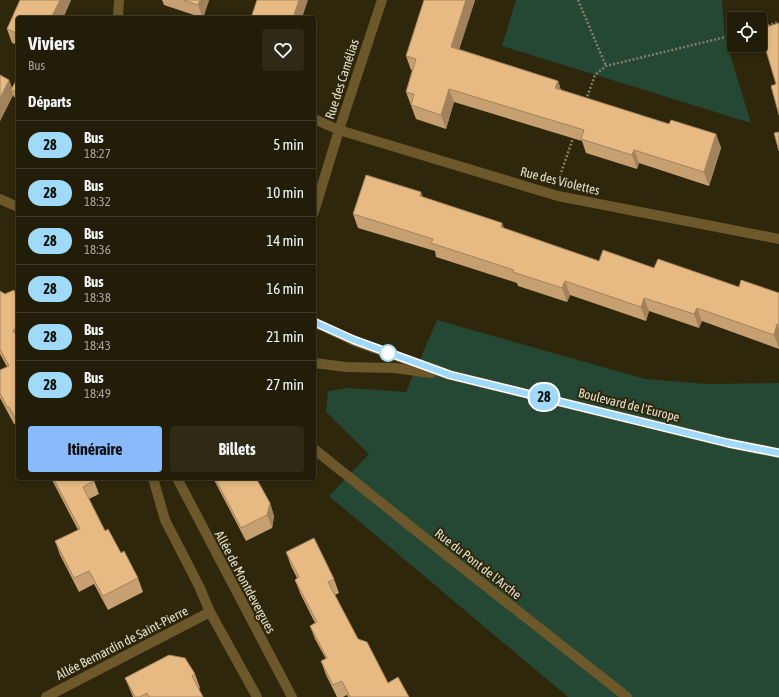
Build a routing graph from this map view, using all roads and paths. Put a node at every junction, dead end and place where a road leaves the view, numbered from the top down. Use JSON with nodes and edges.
{"nodes":[{"id":1,"x":119,"y":0,"type":"edge"},
{"id":2,"x":382,"y":0,"type":"edge"},
{"id":3,"x":578,"y":0,"type":"edge"},
{"id":4,"x":119,"y":16,"type":"edge"},
{"id":5,"x":779,"y":22,"type":"edge"},
{"id":6,"x":767,"y":26,"type":"edge"},
{"id":7,"x":727,"y":38,"type":"edge"},
{"id":8,"x":606,"y":66,"type":"junction"},
{"id":9,"x":585,"y":104,"type":"edge"},
{"id":10,"x":316,"y":120,"type":"edge"},
{"id":11,"x":339,"y":130,"type":"junction"},
{"id":12,"x":575,"y":133,"type":"edge"},
{"id":13,"x":558,"y":196,"type":"junction"},
{"id":14,"x":0,"y":198,"type":"edge"},
{"id":15,"x":316,"y":205,"type":"edge"},
{"id":16,"x":16,"y":206,"type":"edge"},
{"id":17,"x":779,"y":239,"type":"edge"},
{"id":18,"x":316,"y":323,"type":"edge"},
{"id":19,"x":316,"y":363,"type":"edge"},
{"id":20,"x":450,"y":375,"type":"junction"},
{"id":21,"x":316,"y":452,"type":"edge"},
{"id":22,"x":779,"y":453,"type":"edge"},
{"id":23,"x":154,"y":480,"type":"edge"},
{"id":24,"x":178,"y":480,"type":"edge"},
{"id":25,"x":210,"y":612,"type":"junction"},
{"id":26,"x":46,"y":697,"type":"edge"},
{"id":27,"x":257,"y":697,"type":"edge"},
{"id":28,"x":292,"y":697,"type":"edge"},
{"id":29,"x":627,"y":697,"type":"edge"}],
"edges":[{"from":1,"to":4,"type":"street"},
{"from":2,"to":11,"type":"street","name":"Rue des Camélias"},
{"from":3,"to":8,"type":"path"},
{"from":5,"to":6,"type":"path"},
{"from":7,"to":8,"type":"path"},
{"from":8,"to":9,"type":"path"},
{"from":10,"to":11,"type":"street","name":"Rue des Violettes"},
{"from":11,"to":13,"type":"street","name":"Rue des Violettes"},
{"from":11,"to":15,"type":"street","name":"Rue des Camélias"},
{"from":12,"to":13,"type":"path"},
{"from":13,"to":17,"type":"street","name":"Rue des Violettes"},
{"from":14,"to":16,"type":"street"},
{"from":18,"to":20,"type":"street","name":"Boulevard de l'Europe"},
{"from":19,"to":20,"type":"street","name":"Boulevard de l'Europe"},
{"from":20,"to":22,"type":"street","name":"Boulevard de l'Europe"},
{"from":21,"to":29,"type":"street","name":"Rue du Pont de l'Arche"},
{"from":23,"to":25,"type":"street"},
{"from":24,"to":28,"type":"street","name":"Allée de Montdevergues"},
{"from":25,"to":26,"type":"street","name":"Allée Bernardin de Saint-Pierre"},
{"from":25,"to":27,"type":"street"}]}
